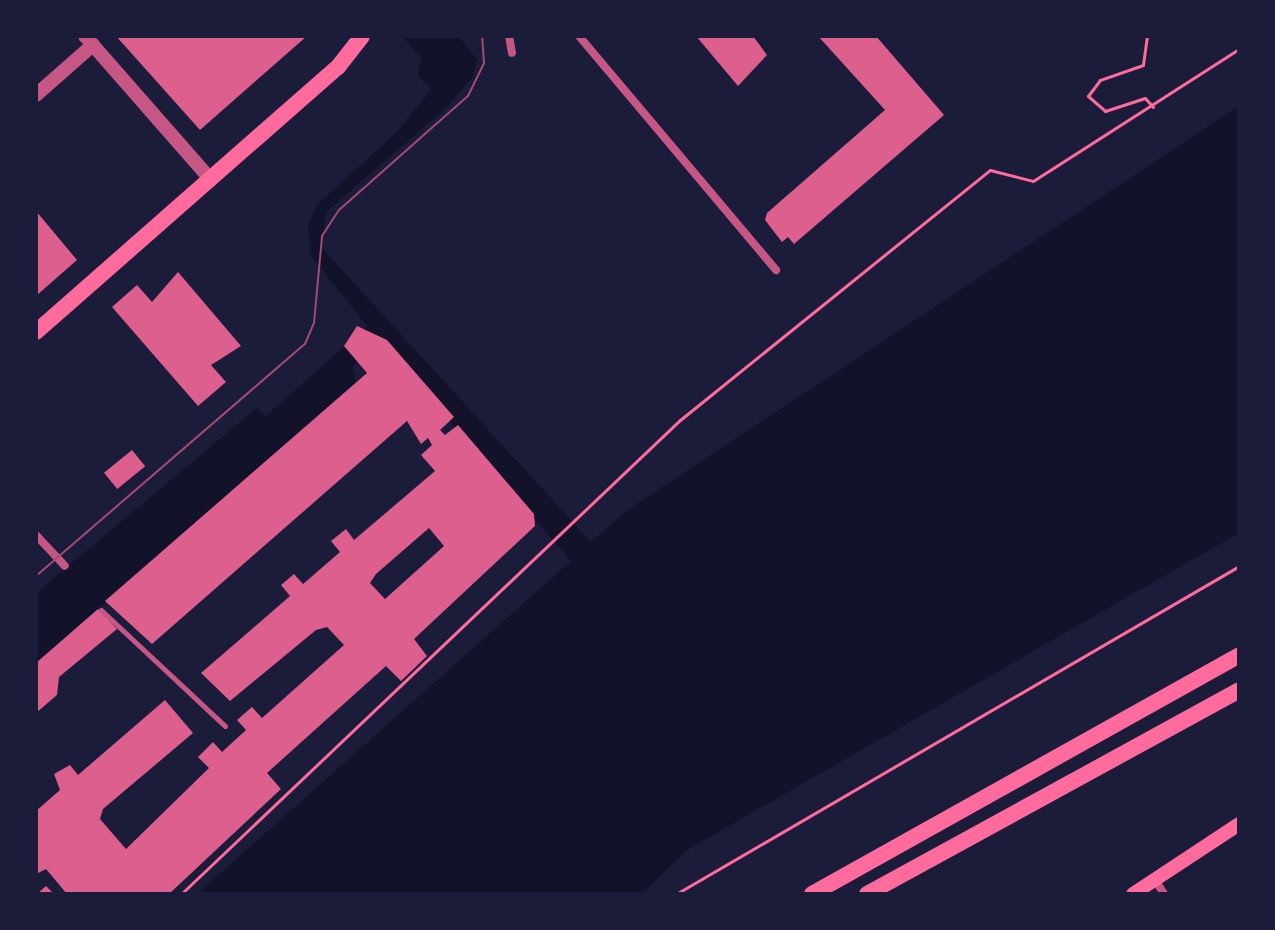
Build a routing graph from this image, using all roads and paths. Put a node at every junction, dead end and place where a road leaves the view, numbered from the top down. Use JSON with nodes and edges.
{"nodes":[{"id":1,"x":362,"y":36,"type":"edge"},
{"id":2,"x":509,"y":36,"type":"edge"},
{"id":3,"x":579,"y":36,"type":"edge"},
{"id":4,"x":1147,"y":36,"type":"edge"},
{"id":5,"x":89,"y":41,"type":"edge"},
{"id":6,"x":1239,"y":49,"type":"edge"},
{"id":7,"x":512,"y":53,"type":"dead end"},
{"id":8,"x":36,"y":95,"type":"edge"},
{"id":9,"x":1153,"y":107,"type":"junction"},
{"id":10,"x":211,"y":180,"type":"junction"},
{"id":11,"x":776,"y":270,"type":"dead end"},
{"id":12,"x":36,"y":332,"type":"edge"},
{"id":13,"x":36,"y":535,"type":"edge"},
{"id":14,"x":65,"y":566,"type":"dead end"},
{"id":15,"x":1239,"y":566,"type":"edge"},
{"id":16,"x":101,"y":610,"type":"dead end"},
{"id":17,"x":1239,"y":655,"type":"edge"},
{"id":18,"x":1239,"y":690,"type":"edge"},
{"id":19,"x":225,"y":726,"type":"dead end"},
{"id":20,"x":1238,"y":825,"type":"edge"},
{"id":21,"x":1155,"y":880,"type":"junction"},
{"id":22,"x":181,"y":894,"type":"edge"},
{"id":23,"x":676,"y":894,"type":"edge"},
{"id":24,"x":812,"y":894,"type":"edge"},
{"id":25,"x":867,"y":894,"type":"edge"},
{"id":26,"x":1133,"y":894,"type":"edge"},
{"id":27,"x":1164,"y":894,"type":"edge"}],
"edges":[{"from":1,"to":10,"type":"main road"},
{"from":2,"to":7,"type":"street"},
{"from":3,"to":11,"type":"street"},
{"from":4,"to":9,"type":"path"},
{"from":5,"to":8,"type":"street"},
{"from":5,"to":10,"type":"street"},
{"from":6,"to":9,"type":"path"},
{"from":9,"to":22,"type":"path"},
{"from":10,"to":12,"type":"main road"},
{"from":13,"to":14,"type":"street"},
{"from":15,"to":23,"type":"path"},
{"from":16,"to":19,"type":"lane"},
{"from":17,"to":24,"type":"main road"},
{"from":18,"to":25,"type":"main road"},
{"from":20,"to":21,"type":"main road"},
{"from":21,"to":26,"type":"main road"},
{"from":21,"to":27,"type":"street"}]}
